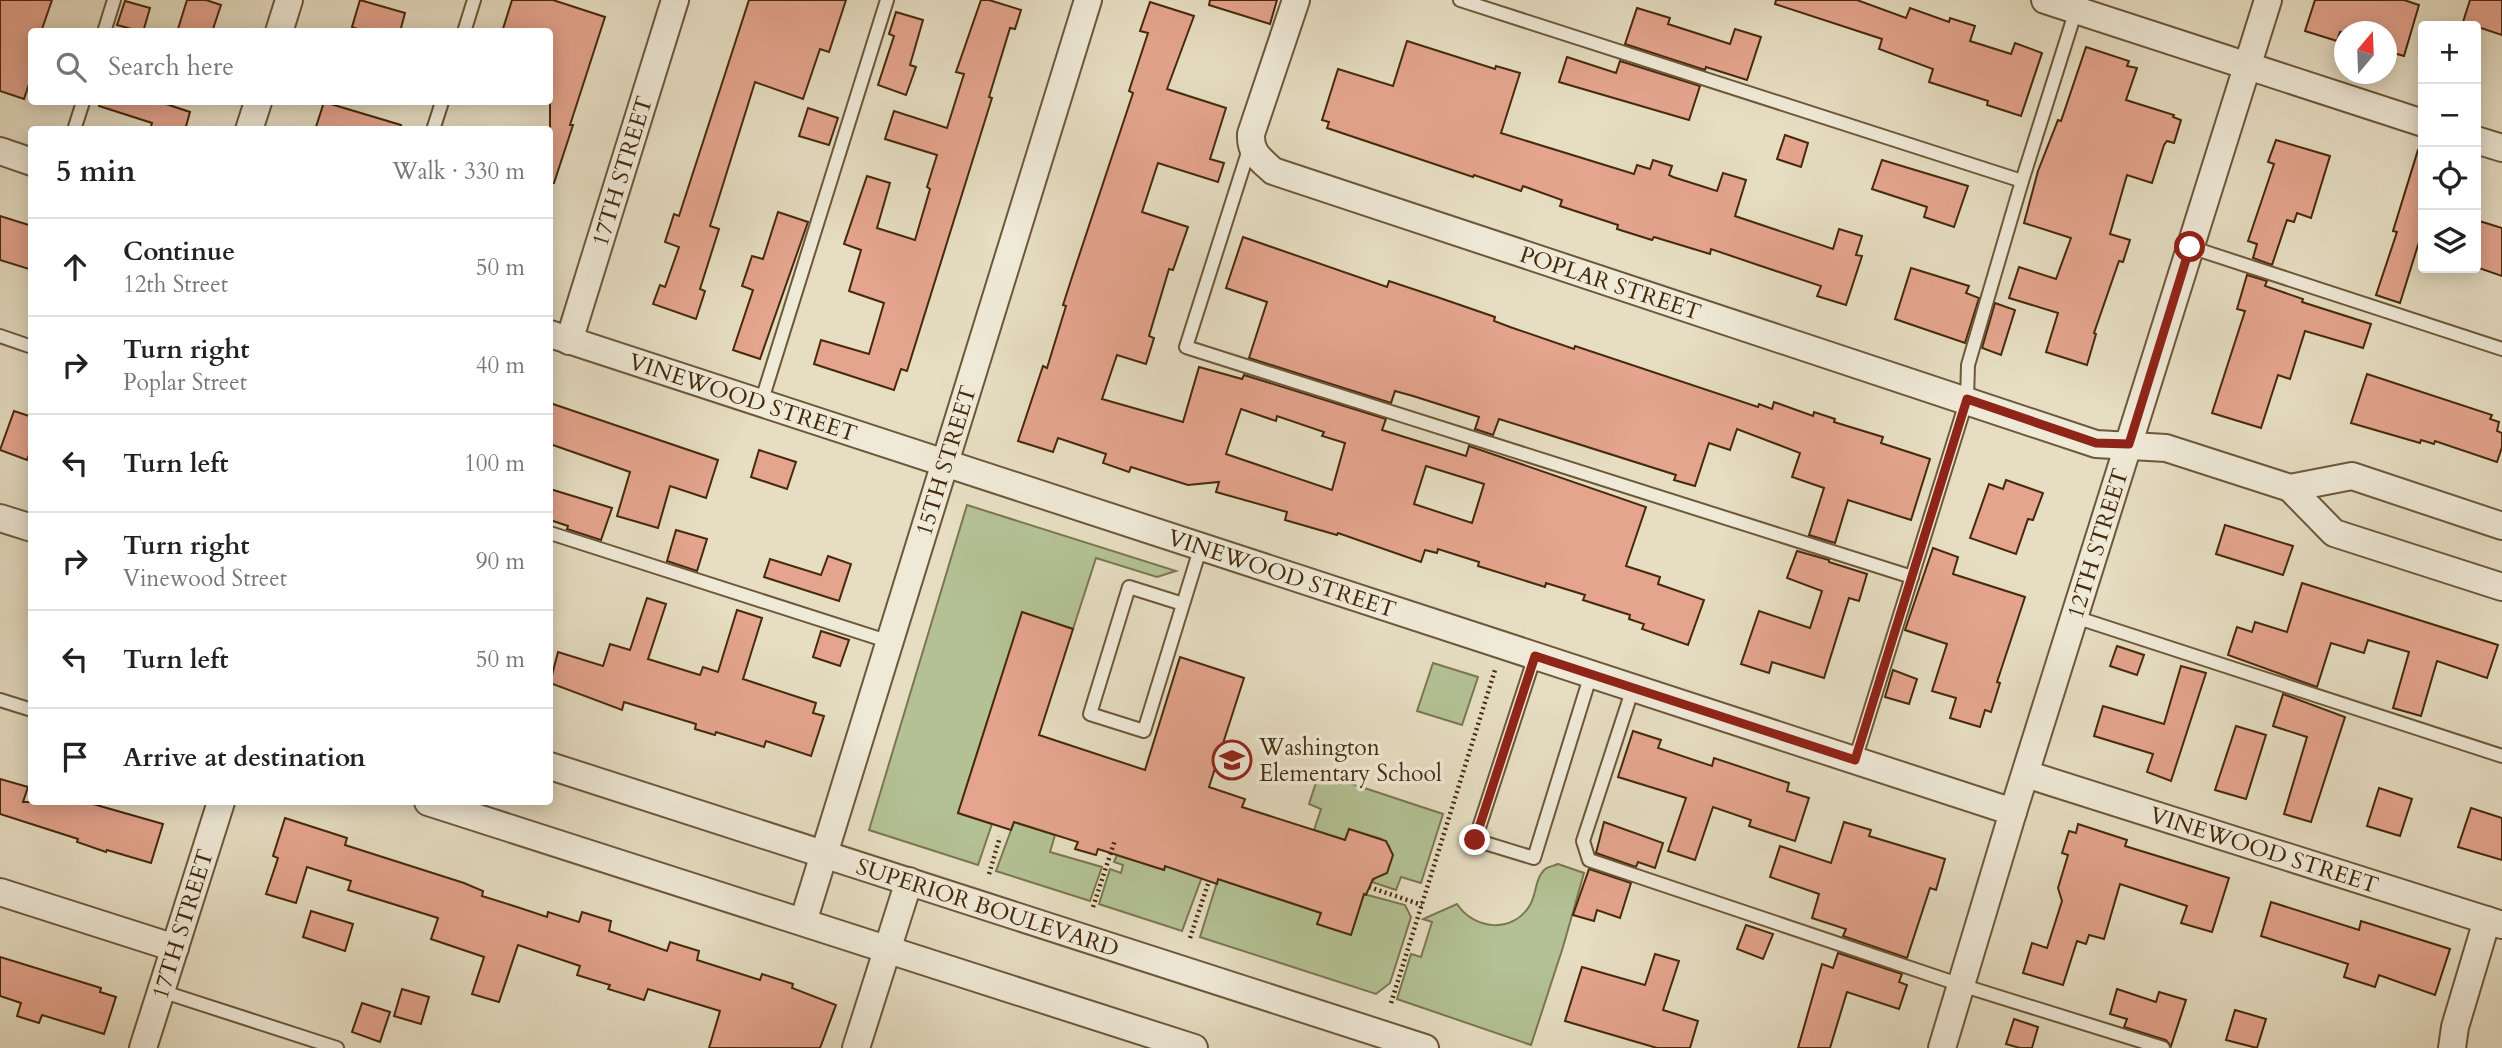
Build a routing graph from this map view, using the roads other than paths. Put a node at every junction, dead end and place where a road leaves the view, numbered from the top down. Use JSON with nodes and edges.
{"nodes":[{"id":1,"x":114,"y":0,"type":"edge"},
{"id":2,"x":289,"y":0,"type":"edge"},
{"id":3,"x":474,"y":0,"type":"edge"},
{"id":4,"x":675,"y":0,"type":"edge"},
{"id":5,"x":887,"y":0,"type":"edge"},
{"id":6,"x":1088,"y":0,"type":"edge"},
{"id":7,"x":1296,"y":0,"type":"edge"},
{"id":8,"x":1460,"y":0,"type":"edge"},
{"id":9,"x":2045,"y":0,"type":"edge"},
{"id":10,"x":2268,"y":0,"type":"edge"},
{"id":11,"x":2076,"y":10,"type":"junction"},
{"id":12,"x":105,"y":28,"type":"edge"},
{"id":13,"x":280,"y":28,"type":"edge"},
{"id":14,"x":465,"y":28,"type":"edge"},
{"id":15,"x":2248,"y":66,"type":"junction"},
{"id":16,"x":82,"y":105,"type":"edge"},
{"id":17,"x":257,"y":105,"type":"edge"},
{"id":18,"x":441,"y":105,"type":"edge"},
{"id":19,"x":2418,"y":121,"type":"edge"},
{"id":20,"x":75,"y":126,"type":"edge"},
{"id":21,"x":250,"y":126,"type":"edge"},
{"id":22,"x":434,"y":126,"type":"edge"},
{"id":23,"x":2481,"y":142,"type":"edge"},
{"id":24,"x":1250,"y":146,"type":"junction"},
{"id":25,"x":2502,"y":148,"type":"edge"},
{"id":26,"x":0,"y":151,"type":"edge"},
{"id":27,"x":28,"y":161,"type":"edge"},
{"id":28,"x":2022,"y":181,"type":"junction"},
{"id":29,"x":2190,"y":247,"type":"junction"},
{"id":30,"x":0,"y":337,"type":"edge"},
{"id":31,"x":559,"y":338,"type":"edge"},
{"id":32,"x":28,"y":346,"type":"edge"},
{"id":33,"x":2502,"y":349,"type":"edge"},
{"id":34,"x":1967,"y":399,"type":"junction"},
{"id":35,"x":761,"y":403,"type":"junction"},
{"id":36,"x":2129,"y":444,"type":"junction"},
{"id":37,"x":944,"y":463,"type":"junction"},
{"id":38,"x":2290,"y":488,"type":"junction"},
{"id":39,"x":0,"y":518,"type":"edge"},
{"id":40,"x":2502,"y":526,"type":"edge"},
{"id":41,"x":28,"y":527,"type":"edge"},
{"id":42,"x":553,"y":534,"type":"edge"},
{"id":43,"x":1201,"y":546,"type":"junction"},
{"id":44,"x":1912,"y":577,"type":"junction"},
{"id":45,"x":2502,"y":587,"type":"edge"},
{"id":46,"x":1183,"y":604,"type":"junction"},
{"id":47,"x":2075,"y":618,"type":"junction"},
{"id":48,"x":890,"y":642,"type":"junction"},
{"id":49,"x":1535,"y":656,"type":"junction"},
{"id":50,"x":1591,"y":674,"type":"junction"},
{"id":51,"x":1633,"y":688,"type":"junction"},
{"id":52,"x":0,"y":700,"type":"edge"},
{"id":53,"x":28,"y":709,"type":"edge"},
{"id":54,"x":2502,"y":756,"type":"edge"},
{"id":55,"x":1855,"y":760,"type":"junction"},
{"id":56,"x":553,"y":767,"type":"edge"},
{"id":57,"x":2026,"y":774,"type":"junction"},
{"id":58,"x":220,"y":805,"type":"edge"},
{"id":59,"x":437,"y":805,"type":"edge"},
{"id":60,"x":2013,"y":812,"type":"junction"},
{"id":61,"x":825,"y":854,"type":"junction"},
{"id":62,"x":909,"y":881,"type":"junction"},
{"id":63,"x":0,"y":892,"type":"edge"},
{"id":64,"x":803,"y":922,"type":"junction"},
{"id":65,"x":2494,"y":922,"type":"edge"},
{"id":66,"x":175,"y":948,"type":"junction"},
{"id":67,"x":887,"y":949,"type":"junction"},
{"id":68,"x":1961,"y":985,"type":"junction"},
{"id":69,"x":161,"y":991,"type":"junction"},
{"id":70,"x":1420,"y":1047,"type":"edge"},
{"id":71,"x":144,"y":1048,"type":"edge"},
{"id":72,"x":337,"y":1048,"type":"edge"},
{"id":73,"x":856,"y":1048,"type":"edge"},
{"id":74,"x":1194,"y":1048,"type":"edge"},
{"id":75,"x":1942,"y":1048,"type":"edge"},
{"id":76,"x":2163,"y":1048,"type":"edge"},
{"id":77,"x":2452,"y":1048,"type":"edge"}],
"edges":[{"from":1,"to":12,"type":"lane"},
{"from":2,"to":13,"type":"street"},
{"from":3,"to":14,"type":"lane"},
{"from":4,"to":31,"type":"street","name":"17TH STREET"},
{"from":5,"to":35,"type":"lane"},
{"from":6,"to":37,"type":"street","name":"15TH STREET"},
{"from":7,"to":24,"type":"street"},
{"from":8,"to":28,"type":"lane"},
{"from":9,"to":11,"type":"street"},
{"from":10,"to":15,"type":"street","name":"12TH STREET"},
{"from":11,"to":15,"type":"street"},
{"from":11,"to":28,"type":"lane"},
{"from":15,"to":19,"type":"street"},
{"from":15,"to":29,"type":"street","name":"12TH STREET"},
{"from":16,"to":20,"type":"lane"},
{"from":17,"to":21,"type":"street"},
{"from":18,"to":22,"type":"lane"},
{"from":23,"to":25,"type":"street"},
{"from":24,"to":34,"type":"street","name":"POPLAR STREET"},
{"from":24,"to":44,"type":"lane"},
{"from":26,"to":27,"type":"street"},
{"from":28,"to":34,"type":"lane"},
{"from":29,"to":33,"type":"lane"},
{"from":29,"to":36,"type":"street","name":"12TH STREET"},
{"from":30,"to":32,"type":"lane"},
{"from":31,"to":35,"type":"street","name":"VINEWOOD STREET"},
{"from":34,"to":36,"type":"street","name":"POPLAR STREET"},
{"from":34,"to":44,"type":"lane"},
{"from":35,"to":37,"type":"street","name":"VINEWOOD STREET"},
{"from":36,"to":38,"type":"street","name":"POPLAR STREET"},
{"from":36,"to":47,"type":"street","name":"12TH STREET"},
{"from":37,"to":43,"type":"street","name":"VINEWOOD STREET"},
{"from":37,"to":48,"type":"street","name":"15TH STREET"},
{"from":38,"to":40,"type":"street"},
{"from":38,"to":45,"type":"street"},
{"from":39,"to":41,"type":"street"},
{"from":42,"to":48,"type":"lane"},
{"from":43,"to":46,"type":"lane"},
{"from":43,"to":49,"type":"street","name":"VINEWOOD STREET"},
{"from":44,"to":55,"type":"lane"},
{"from":46,"to":46,"type":"lane"},
{"from":47,"to":54,"type":"lane"},
{"from":47,"to":57,"type":"street","name":"12TH STREET"},
{"from":48,"to":61,"type":"street","name":"15TH STREET"},
{"from":49,"to":50,"type":"street","name":"VINEWOOD STREET"},
{"from":49,"to":50,"type":"lane"},
{"from":50,"to":51,"type":"street","name":"VINEWOOD STREET"},
{"from":51,"to":55,"type":"street","name":"VINEWOOD STREET"},
{"from":51,"to":68,"type":"lane"},
{"from":52,"to":53,"type":"lane"},
{"from":55,"to":60,"type":"street","name":"VINEWOOD STREET"},
{"from":56,"to":61,"type":"street","name":"SUPERIOR BOULEVARD"},
{"from":57,"to":60,"type":"street","name":"12TH STREET"},
{"from":57,"to":65,"type":"street","name":"VINEWOOD STREET"},
{"from":58,"to":66,"type":"street","name":"17TH STREET"},
{"from":59,"to":64,"type":"street"},
{"from":60,"to":68,"type":"street","name":"12TH STREET"},
{"from":61,"to":62,"type":"street","name":"SUPERIOR BOULEVARD"},
{"from":61,"to":64,"type":"street","name":"15TH STREET"},
{"from":62,"to":67,"type":"street"},
{"from":62,"to":70,"type":"street","name":"SUPERIOR BOULEVARD"},
{"from":63,"to":66,"type":"street"},
{"from":64,"to":67,"type":"street"},
{"from":65,"to":77,"type":"street"},
{"from":66,"to":69,"type":"street","name":"17TH STREET"},
{"from":67,"to":73,"type":"street"},
{"from":67,"to":74,"type":"street"},
{"from":68,"to":75,"type":"street","name":"12TH STREET"},
{"from":68,"to":76,"type":"lane"},
{"from":69,"to":71,"type":"street","name":"17TH STREET"},
{"from":69,"to":72,"type":"lane"}]}
